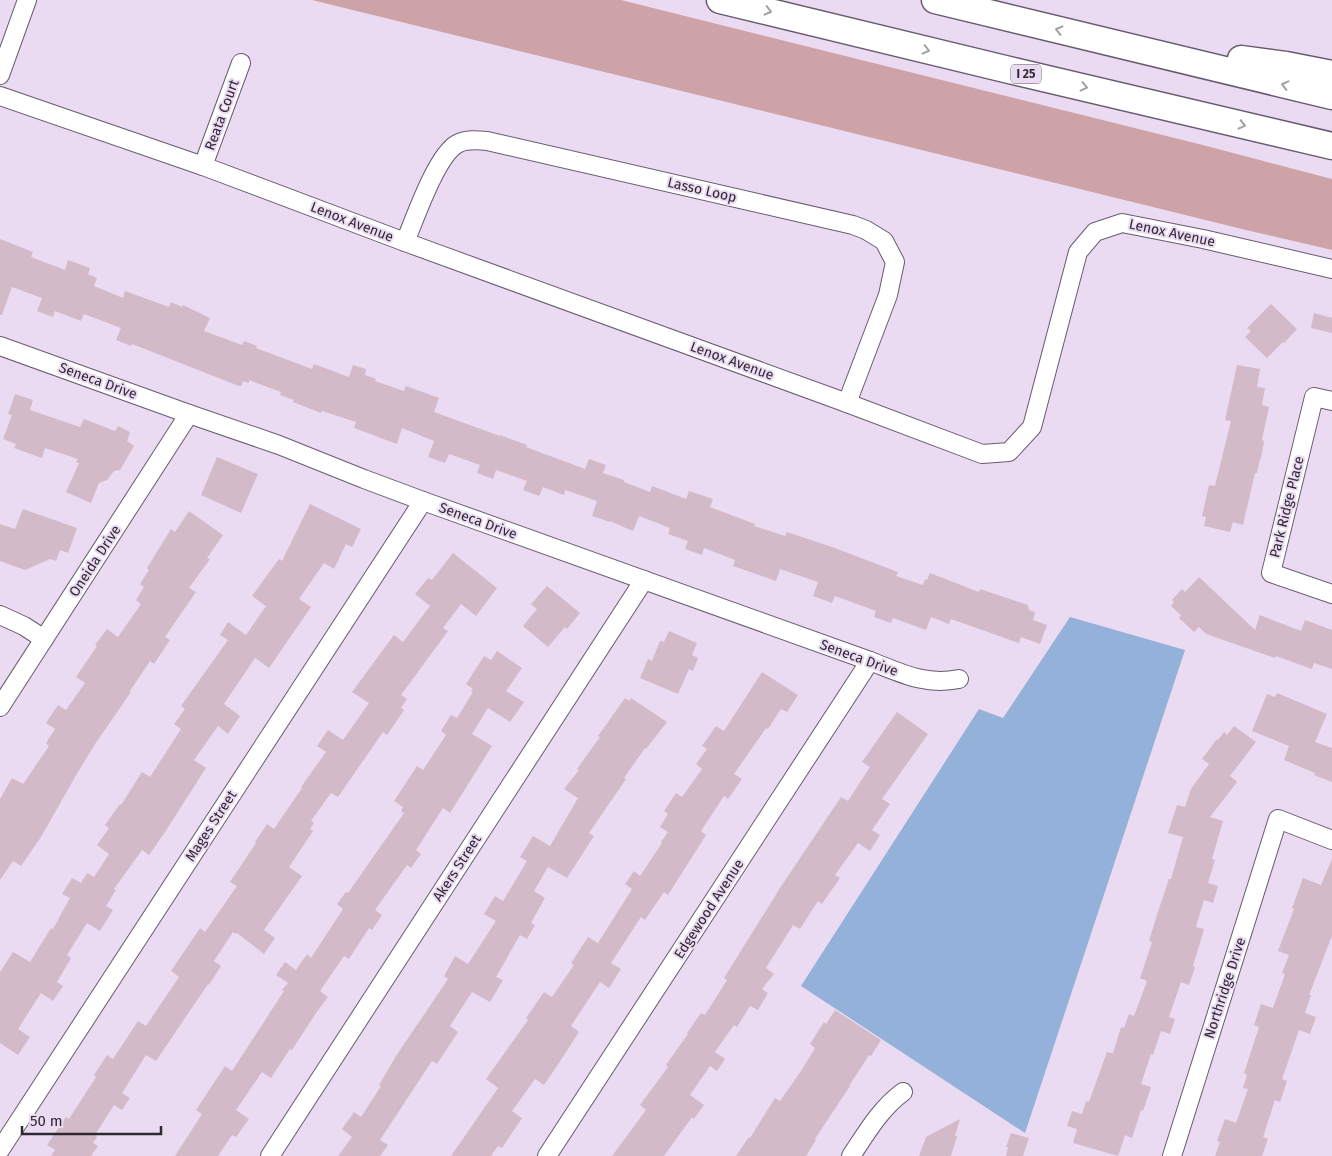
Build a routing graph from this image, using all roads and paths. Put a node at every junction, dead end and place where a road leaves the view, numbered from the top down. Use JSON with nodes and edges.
{"nodes":[{"id":1,"x":27,"y":0,"type":"edge"},
{"id":2,"x":720,"y":0,"type":"edge"},
{"id":3,"x":935,"y":0,"type":"edge"},
{"id":4,"x":1110,"y":42,"type":"junction"},
{"id":5,"x":241,"y":64,"type":"dead end"},
{"id":6,"x":1332,"y":74,"type":"edge"},
{"id":7,"x":0,"y":75,"type":"edge"},
{"id":8,"x":0,"y":96,"type":"edge"},
{"id":9,"x":1332,"y":96,"type":"edge"},
{"id":10,"x":1332,"y":146,"type":"edge"},
{"id":11,"x":203,"y":166,"type":"junction"},
{"id":12,"x":405,"y":242,"type":"junction"},
{"id":13,"x":1332,"y":269,"type":"edge"},
{"id":14,"x":0,"y":346,"type":"edge"},
{"id":15,"x":1332,"y":401,"type":"edge"},
{"id":16,"x":847,"y":403,"type":"junction"},
{"id":17,"x":190,"y":414,"type":"junction"},
{"id":18,"x":423,"y":501,"type":"junction"},
{"id":19,"x":644,"y":580,"type":"junction"},
{"id":20,"x":1332,"y":594,"type":"edge"},
{"id":21,"x":0,"y":615,"type":"edge"},
{"id":22,"x":44,"y":639,"type":"junction"},
{"id":23,"x":870,"y":661,"type":"junction"},
{"id":24,"x":959,"y":679,"type":"dead end"},
{"id":25,"x":0,"y":707,"type":"edge"},
{"id":26,"x":1332,"y":840,"type":"edge"},
{"id":27,"x":903,"y":1092,"type":"dead end"},
{"id":28,"x":0,"y":1150,"type":"edge"},
{"id":29,"x":270,"y":1156,"type":"edge"},
{"id":30,"x":547,"y":1156,"type":"edge"},
{"id":31,"x":851,"y":1156,"type":"edge"},
{"id":32,"x":1172,"y":1156,"type":"edge"}],
"edges":[{"from":1,"to":7,"type":"street"},
{"from":2,"to":10,"type":"highway","number":"I 25","one_way":true},
{"from":4,"to":3,"type":"highway","one_way":true},
{"from":4,"to":6,"type":"highway"},
{"from":9,"to":4,"type":"highway","one_way":true},
{"from":5,"to":11,"type":"street","name":"Reata Court"},
{"from":8,"to":11,"type":"street","name":"Lenox Avenue"},
{"from":11,"to":12,"type":"street","name":"Lenox Avenue"},
{"from":12,"to":16,"type":"street","name":"Lenox Avenue"},
{"from":12,"to":16,"type":"street","name":"Lasso Loop"},
{"from":13,"to":16,"type":"street","name":"Lenox Avenue"},
{"from":14,"to":17,"type":"street","name":"Seneca Drive"},
{"from":15,"to":20,"type":"street","name":"Park Ridge Place"},
{"from":17,"to":18,"type":"street","name":"Seneca Drive"},
{"from":17,"to":22,"type":"street","name":"Oneida Drive"},
{"from":18,"to":19,"type":"street","name":"Seneca Drive"},
{"from":18,"to":28,"type":"street","name":"Mages Street"},
{"from":19,"to":23,"type":"street","name":"Seneca Drive"},
{"from":19,"to":29,"type":"street","name":"Akers Street"},
{"from":21,"to":22,"type":"street"},
{"from":22,"to":25,"type":"street","name":"Oneida Drive"},
{"from":23,"to":24,"type":"street","name":"Seneca Drive"},
{"from":23,"to":30,"type":"street","name":"Edgewood Avenue"},
{"from":26,"to":32,"type":"street","name":"Northridge Drive"},
{"from":27,"to":31,"type":"street"}]}
